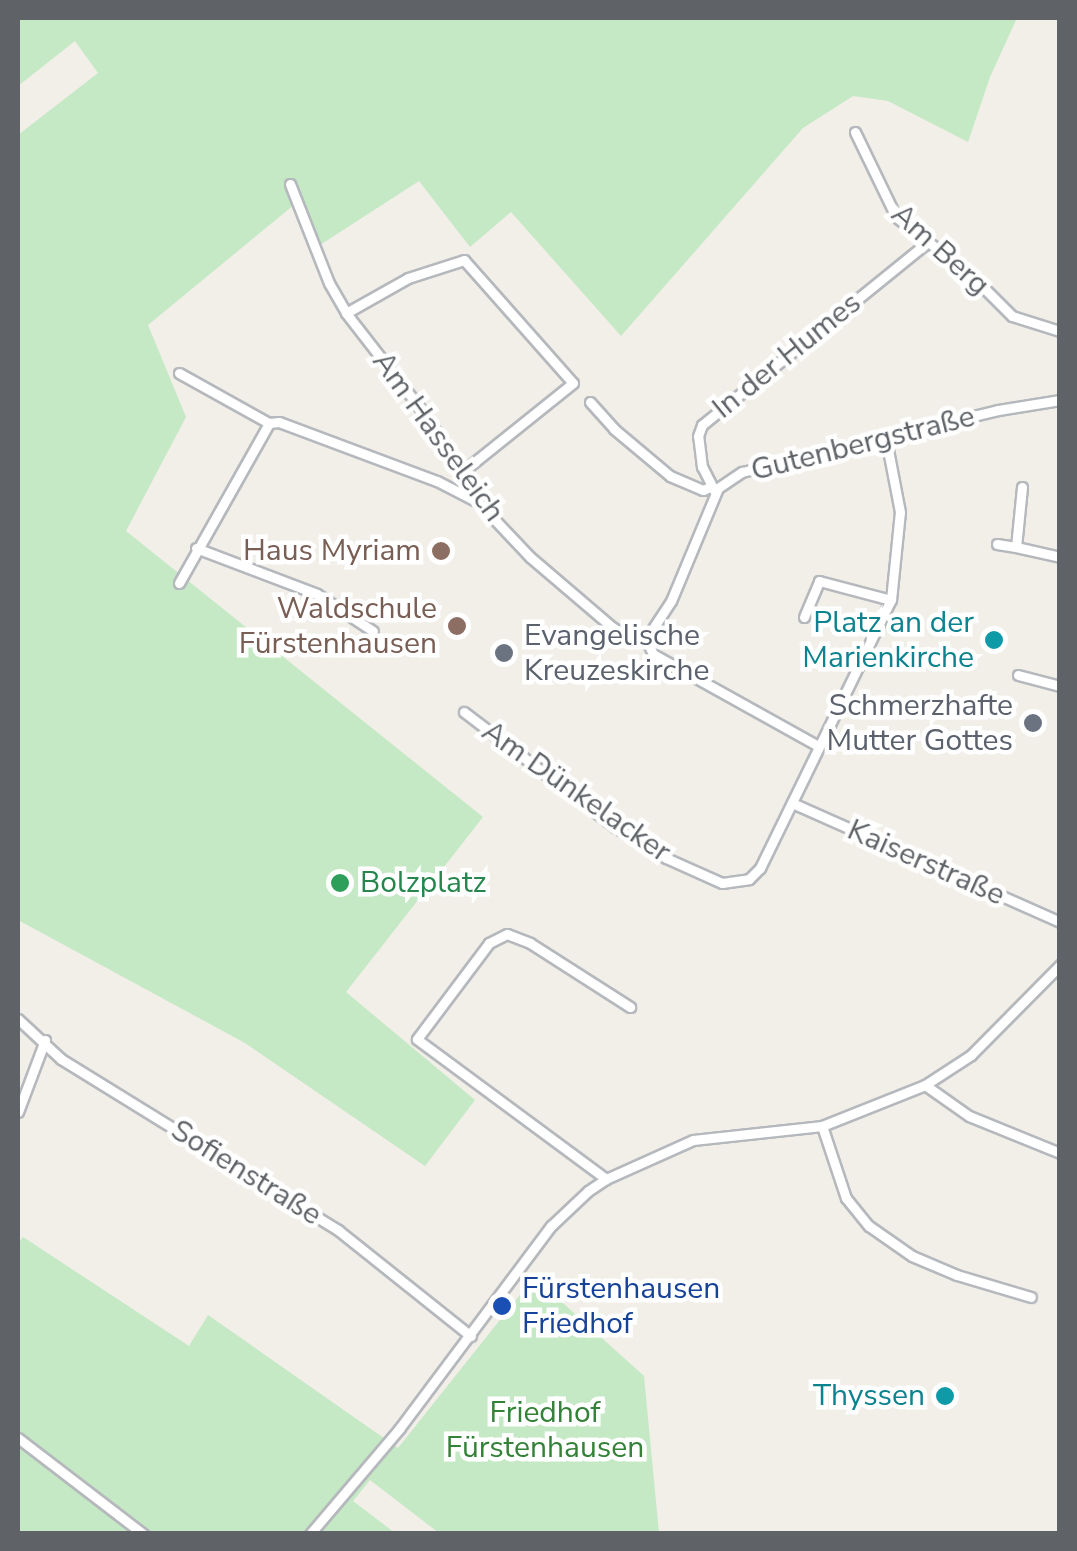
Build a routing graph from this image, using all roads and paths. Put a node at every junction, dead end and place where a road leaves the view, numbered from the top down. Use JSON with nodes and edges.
{"nodes":[{"id":1,"x":855,"y":132,"type":"dead end"},
{"id":2,"x":290,"y":184,"type":"dead end"},
{"id":3,"x":928,"y":242,"type":"junction"},
{"id":4,"x":346,"y":313,"type":"junction"},
{"id":5,"x":1060,"y":332,"type":"edge"},
{"id":6,"x":180,"y":374,"type":"dead end"},
{"id":7,"x":1060,"y":400,"type":"edge"},
{"id":8,"x":590,"y":402,"type":"dead end"},
{"id":9,"x":269,"y":423,"type":"junction"},
{"id":10,"x":886,"y":439,"type":"junction"},
{"id":11,"x":463,"y":471,"type":"junction"},
{"id":12,"x":1022,"y":487,"type":"dead end"},
{"id":13,"x":713,"y":490,"type":"junction"},
{"id":14,"x":477,"y":501,"type":"junction"},
{"id":15,"x":997,"y":544,"type":"dead end"},
{"id":16,"x":196,"y":548,"type":"junction"},
{"id":17,"x":1016,"y":548,"type":"junction"},
{"id":18,"x":1060,"y":557,"type":"edge"},
{"id":19,"x":179,"y":583,"type":"dead end"},
{"id":20,"x":891,"y":600,"type":"junction"},
{"id":21,"x":804,"y":617,"type":"dead end"},
{"id":22,"x":373,"y":631,"type":"dead end"},
{"id":23,"x":646,"y":638,"type":"junction"},
{"id":24,"x":1018,"y":675,"type":"dead end"},
{"id":25,"x":1060,"y":686,"type":"edge"},
{"id":26,"x":464,"y":712,"type":"dead end"},
{"id":27,"x":818,"y":746,"type":"junction"},
{"id":28,"x":792,"y":803,"type":"junction"},
{"id":29,"x":1060,"y":922,"type":"edge"},
{"id":30,"x":1060,"y":965,"type":"edge"},
{"id":31,"x":630,"y":1007,"type":"dead end"},
{"id":32,"x":18,"y":1018,"type":"edge"},
{"id":33,"x":45,"y":1040,"type":"junction"},
{"id":34,"x":925,"y":1084,"type":"junction"},
{"id":35,"x":18,"y":1112,"type":"edge"},
{"id":36,"x":822,"y":1126,"type":"junction"},
{"id":37,"x":1060,"y":1154,"type":"edge"},
{"id":38,"x":606,"y":1178,"type":"junction"},
{"id":39,"x":1030,"y":1297,"type":"dead end"},
{"id":40,"x":471,"y":1336,"type":"junction"},
{"id":41,"x":18,"y":1438,"type":"edge"},
{"id":42,"x":143,"y":1534,"type":"edge"},
{"id":43,"x":310,"y":1534,"type":"edge"}],
"edges":[{"from":1,"to":3,"type":"street","name":"Am Berg"},
{"from":2,"to":4,"type":"street","name":"Am Hasseleich"},
{"from":3,"to":5,"type":"street","name":"Am Berg"},
{"from":3,"to":13,"type":"street","name":"In der Humes"},
{"from":4,"to":11,"type":"street","name":"Am Hasseleich"},
{"from":4,"to":11,"type":"street"},
{"from":6,"to":9,"type":"street"},
{"from":7,"to":10,"type":"street","name":"Gutenbergstraße"},
{"from":8,"to":13,"type":"street"},
{"from":9,"to":14,"type":"street"},
{"from":9,"to":16,"type":"street"},
{"from":10,"to":13,"type":"street","name":"Gutenbergstraße"},
{"from":10,"to":20,"type":"street","name":"Am Dünkelacker"},
{"from":11,"to":14,"type":"street","name":"Am Hasseleich"},
{"from":12,"to":17,"type":"street"},
{"from":13,"to":23,"type":"street","name":"Gutenbergstraße"},
{"from":14,"to":23,"type":"street","name":"Am Hasseleich"},
{"from":15,"to":17,"type":"street"},
{"from":16,"to":19,"type":"street"},
{"from":16,"to":22,"type":"street"},
{"from":17,"to":18,"type":"street"},
{"from":20,"to":21,"type":"street"},
{"from":20,"to":27,"type":"street","name":"Am Dünkelacker"},
{"from":23,"to":27,"type":"street","name":"Am Hasseleich"},
{"from":24,"to":25,"type":"street"},
{"from":26,"to":28,"type":"street","name":"Am Dünkelacker"},
{"from":27,"to":28,"type":"street","name":"Am Dünkelacker"},
{"from":28,"to":29,"type":"street","name":"Kaiserstraße"},
{"from":30,"to":34,"type":"street"},
{"from":31,"to":38,"type":"street"},
{"from":32,"to":33,"type":"street","name":"Sofienstraße"},
{"from":33,"to":35,"type":"street"},
{"from":33,"to":40,"type":"street","name":"Sofienstraße"},
{"from":34,"to":36,"type":"street"},
{"from":34,"to":37,"type":"street"},
{"from":36,"to":38,"type":"street"},
{"from":36,"to":39,"type":"street"},
{"from":38,"to":40,"type":"street"},
{"from":40,"to":43,"type":"street"},
{"from":41,"to":42,"type":"street"}]}
